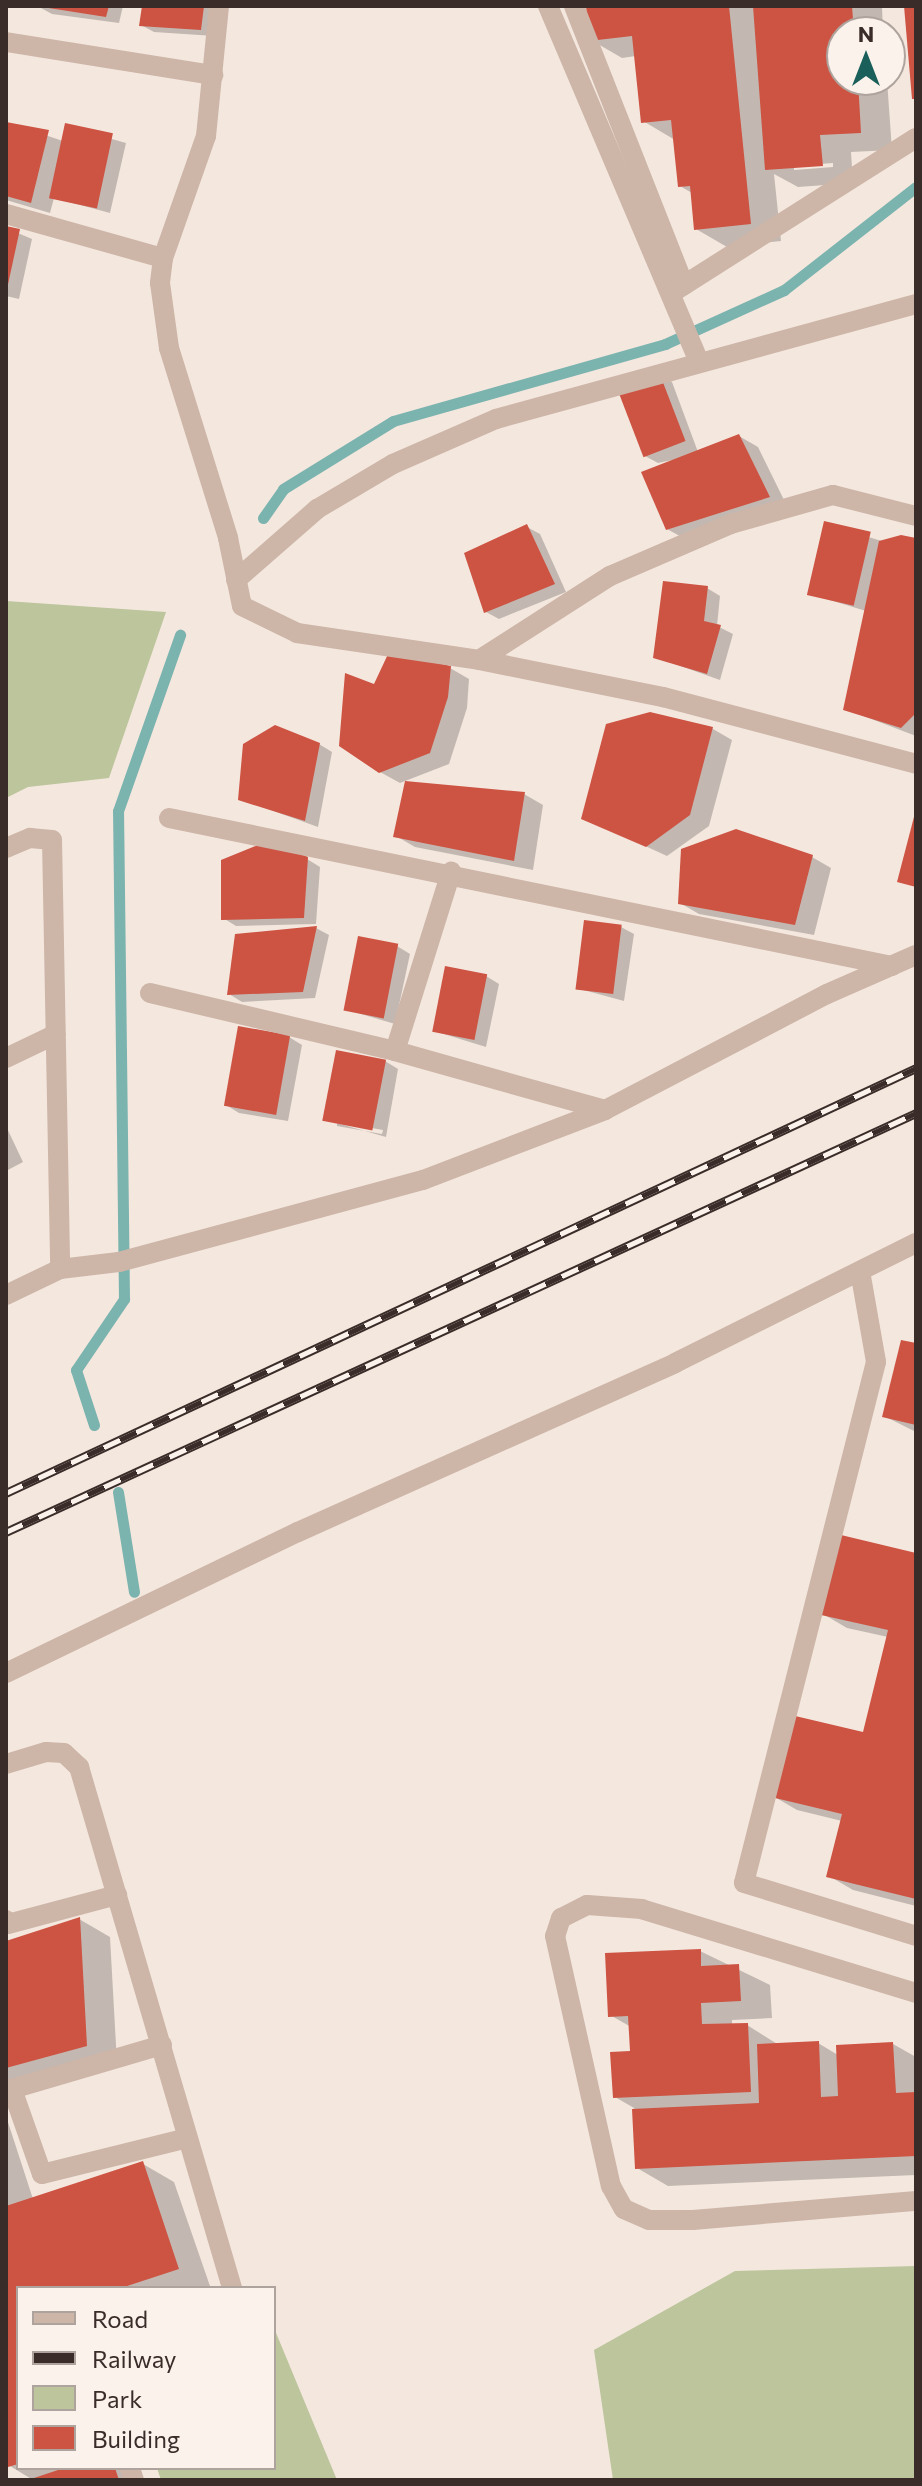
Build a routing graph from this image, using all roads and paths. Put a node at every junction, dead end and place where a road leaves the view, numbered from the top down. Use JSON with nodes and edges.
{"nodes":[{"id":1,"x":219,"y":6,"type":"edge"},
{"id":2,"x":548,"y":6,"type":"edge"},
{"id":3,"x":574,"y":6,"type":"edge"},
{"id":4,"x":6,"y":42,"type":"edge"},
{"id":5,"x":213,"y":75,"type":"junction"},
{"id":6,"x":916,"y":138,"type":"edge"},
{"id":7,"x":6,"y":214,"type":"edge"},
{"id":8,"x":163,"y":258,"type":"junction"},
{"id":9,"x":677,"y":289,"type":"junction"},
{"id":10,"x":916,"y":304,"type":"edge"},
{"id":11,"x":696,"y":355,"type":"junction"},
{"id":12,"x":916,"y":516,"type":"edge"},
{"id":13,"x":236,"y":580,"type":"junction"},
{"id":14,"x":479,"y":660,"type":"junction"},
{"id":15,"x":916,"y":764,"type":"edge"},
{"id":16,"x":169,"y":818,"type":"dead end"},
{"id":17,"x":6,"y":848,"type":"edge"},
{"id":18,"x":451,"y":872,"type":"junction"},
{"id":19,"x":916,"y":955,"type":"edge"},
{"id":20,"x":892,"y":966,"type":"junction"},
{"id":21,"x":150,"y":993,"type":"dead end"},
{"id":22,"x":56,"y":1034,"type":"junction"},
{"id":23,"x":395,"y":1051,"type":"junction"},
{"id":24,"x":6,"y":1058,"type":"edge"},
{"id":25,"x":605,"y":1110,"type":"junction"},
{"id":26,"x":916,"y":1243,"type":"edge"},
{"id":27,"x":60,"y":1269,"type":"junction"},
{"id":28,"x":860,"y":1271,"type":"junction"},
{"id":29,"x":6,"y":1295,"type":"edge"},
{"id":30,"x":6,"y":1673,"type":"edge"},
{"id":31,"x":6,"y":1764,"type":"edge"},
{"id":32,"x":117,"y":1895,"type":"junction"},
{"id":33,"x":6,"y":1920,"type":"edge"},
{"id":34,"x":916,"y":1936,"type":"edge"},
{"id":35,"x":916,"y":1993,"type":"edge"},
{"id":36,"x":162,"y":2045,"type":"junction"},
{"id":37,"x":188,"y":2138,"type":"junction"},
{"id":38,"x":916,"y":2201,"type":"edge"},
{"id":39,"x":231,"y":2286,"type":"edge"}],
"edges":[{"from":1,"to":5,"type":"street"},
{"from":2,"to":9,"type":"street"},
{"from":3,"to":9,"type":"street"},
{"from":4,"to":5,"type":"street"},
{"from":5,"to":8,"type":"street"},
{"from":6,"to":9,"type":"street"},
{"from":7,"to":8,"type":"street"},
{"from":8,"to":13,"type":"street"},
{"from":9,"to":11,"type":"street"},
{"from":10,"to":11,"type":"street"},
{"from":11,"to":13,"type":"street"},
{"from":12,"to":14,"type":"street"},
{"from":13,"to":14,"type":"street"},
{"from":14,"to":15,"type":"street"},
{"from":16,"to":18,"type":"street"},
{"from":17,"to":22,"type":"street"},
{"from":18,"to":20,"type":"street"},
{"from":18,"to":23,"type":"street"},
{"from":19,"to":20,"type":"street"},
{"from":20,"to":25,"type":"street"},
{"from":21,"to":23,"type":"street"},
{"from":22,"to":24,"type":"street"},
{"from":22,"to":27,"type":"street"},
{"from":23,"to":25,"type":"street"},
{"from":25,"to":27,"type":"street"},
{"from":26,"to":28,"type":"street"},
{"from":27,"to":29,"type":"street"},
{"from":28,"to":30,"type":"street"},
{"from":28,"to":34,"type":"street"},
{"from":31,"to":32,"type":"street"},
{"from":32,"to":33,"type":"street"},
{"from":32,"to":36,"type":"street"},
{"from":35,"to":38,"type":"street"},
{"from":36,"to":37,"type":"street"},
{"from":36,"to":37,"type":"street"},
{"from":37,"to":39,"type":"street"}]}
